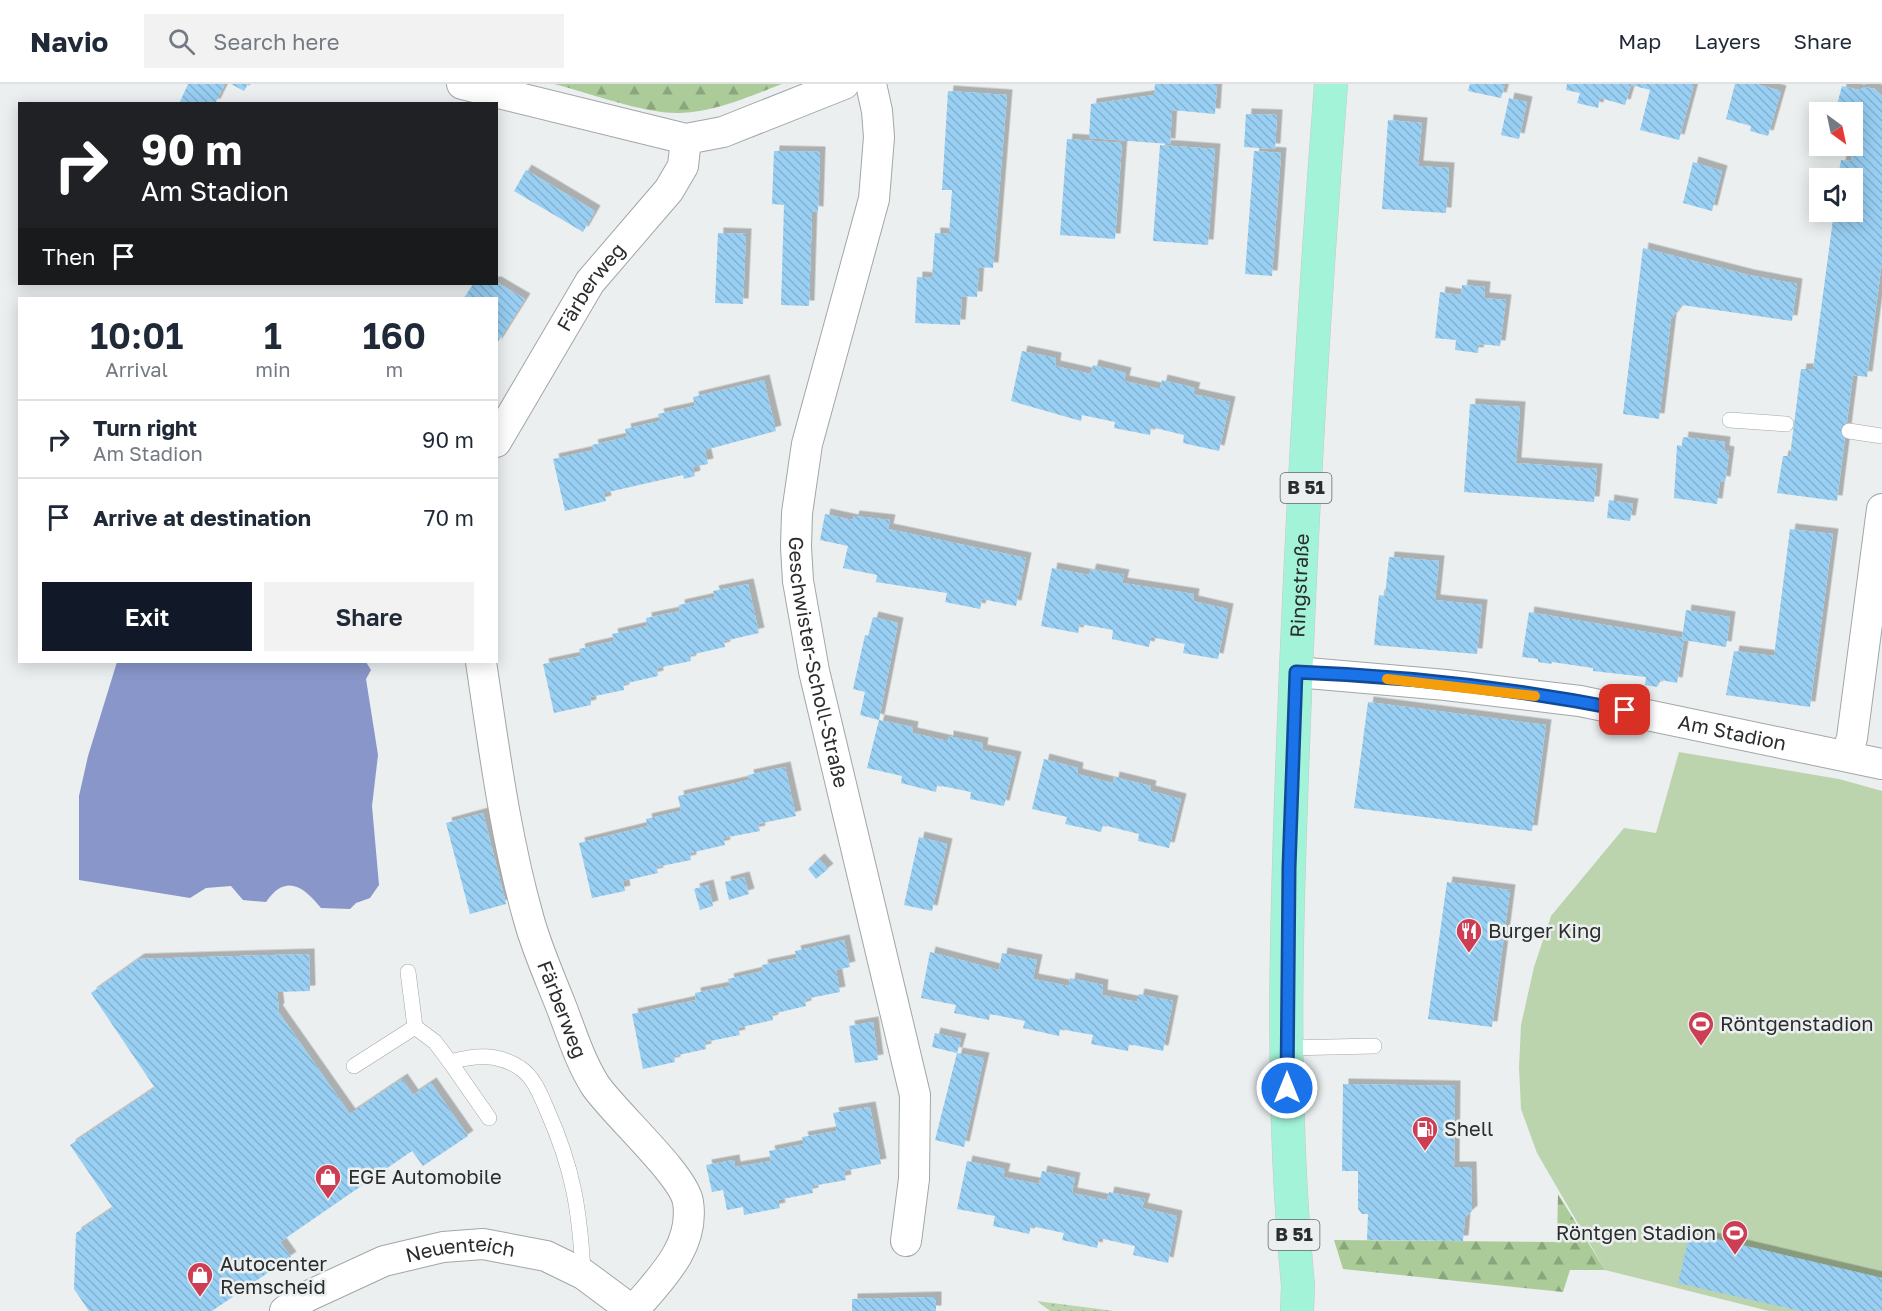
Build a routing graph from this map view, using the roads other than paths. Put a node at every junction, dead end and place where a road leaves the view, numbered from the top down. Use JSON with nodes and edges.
{"nodes":[{"id":1,"x":462,"y":84,"type":"edge"},
{"id":2,"x":844,"y":84,"type":"edge"},
{"id":3,"x":871,"y":84,"type":"edge"},
{"id":4,"x":1331,"y":84,"type":"edge"},
{"id":5,"x":686,"y":139,"type":"junction"},
{"id":6,"x":1730,"y":420,"type":"dead end"},
{"id":7,"x":1786,"y":424,"type":"dead end"},
{"id":8,"x":1849,"y":431,"type":"dead end"},
{"id":9,"x":1882,"y":436,"type":"edge"},
{"id":10,"x":498,"y":439,"type":"edge"},
{"id":11,"x":1882,"y":509,"type":"edge"},
{"id":12,"x":481,"y":663,"type":"edge"},
{"id":13,"x":1296,"y":672,"type":"junction"},
{"id":14,"x":1846,"y":755,"type":"junction"},
{"id":15,"x":1882,"y":765,"type":"edge"},
{"id":16,"x":408,"y":972,"type":"dead end"},
{"id":17,"x":415,"y":1027,"type":"junction"},
{"id":18,"x":1374,"y":1046,"type":"dead end"},
{"id":19,"x":1287,"y":1048,"type":"junction"},
{"id":20,"x":450,"y":1062,"type":"junction"},
{"id":21,"x":354,"y":1066,"type":"dead end"},
{"id":22,"x":489,"y":1118,"type":"dead end"},
{"id":23,"x":906,"y":1241,"type":"dead end"},
{"id":24,"x":583,"y":1274,"type":"junction"},
{"id":25,"x":1299,"y":1308,"type":"edge"},
{"id":26,"x":285,"y":1311,"type":"edge"},
{"id":27,"x":633,"y":1311,"type":"edge"}],
"edges":[{"from":1,"to":5,"type":"street"},
{"from":2,"to":5,"type":"street"},
{"from":3,"to":23,"type":"street","name":"Geschwister-Scholl-Straße"},
{"from":4,"to":13,"type":"main road","name":"Ringstraße","number":"B 51"},
{"from":5,"to":10,"type":"street","name":"Färberweg"},
{"from":6,"to":7,"type":"lane"},
{"from":8,"to":9,"type":"lane"},
{"from":11,"to":14,"type":"street"},
{"from":12,"to":27,"type":"street","name":"Färberweg"},
{"from":13,"to":14,"type":"street","name":"Am Stadion"},
{"from":13,"to":19,"type":"main road","name":"Ringstraße","number":"B 51"},
{"from":14,"to":15,"type":"street","name":"Am Stadion"},
{"from":16,"to":17,"type":"lane"},
{"from":17,"to":20,"type":"lane"},
{"from":17,"to":21,"type":"lane"},
{"from":18,"to":19,"type":"lane"},
{"from":19,"to":25,"type":"main road","name":"Ringstraße","number":"B 51"},
{"from":20,"to":22,"type":"lane"},
{"from":20,"to":24,"type":"lane"},
{"from":24,"to":26,"type":"street","name":"Neuenteich"},
{"from":24,"to":27,"type":"street","name":"Neuenteich"}]}
